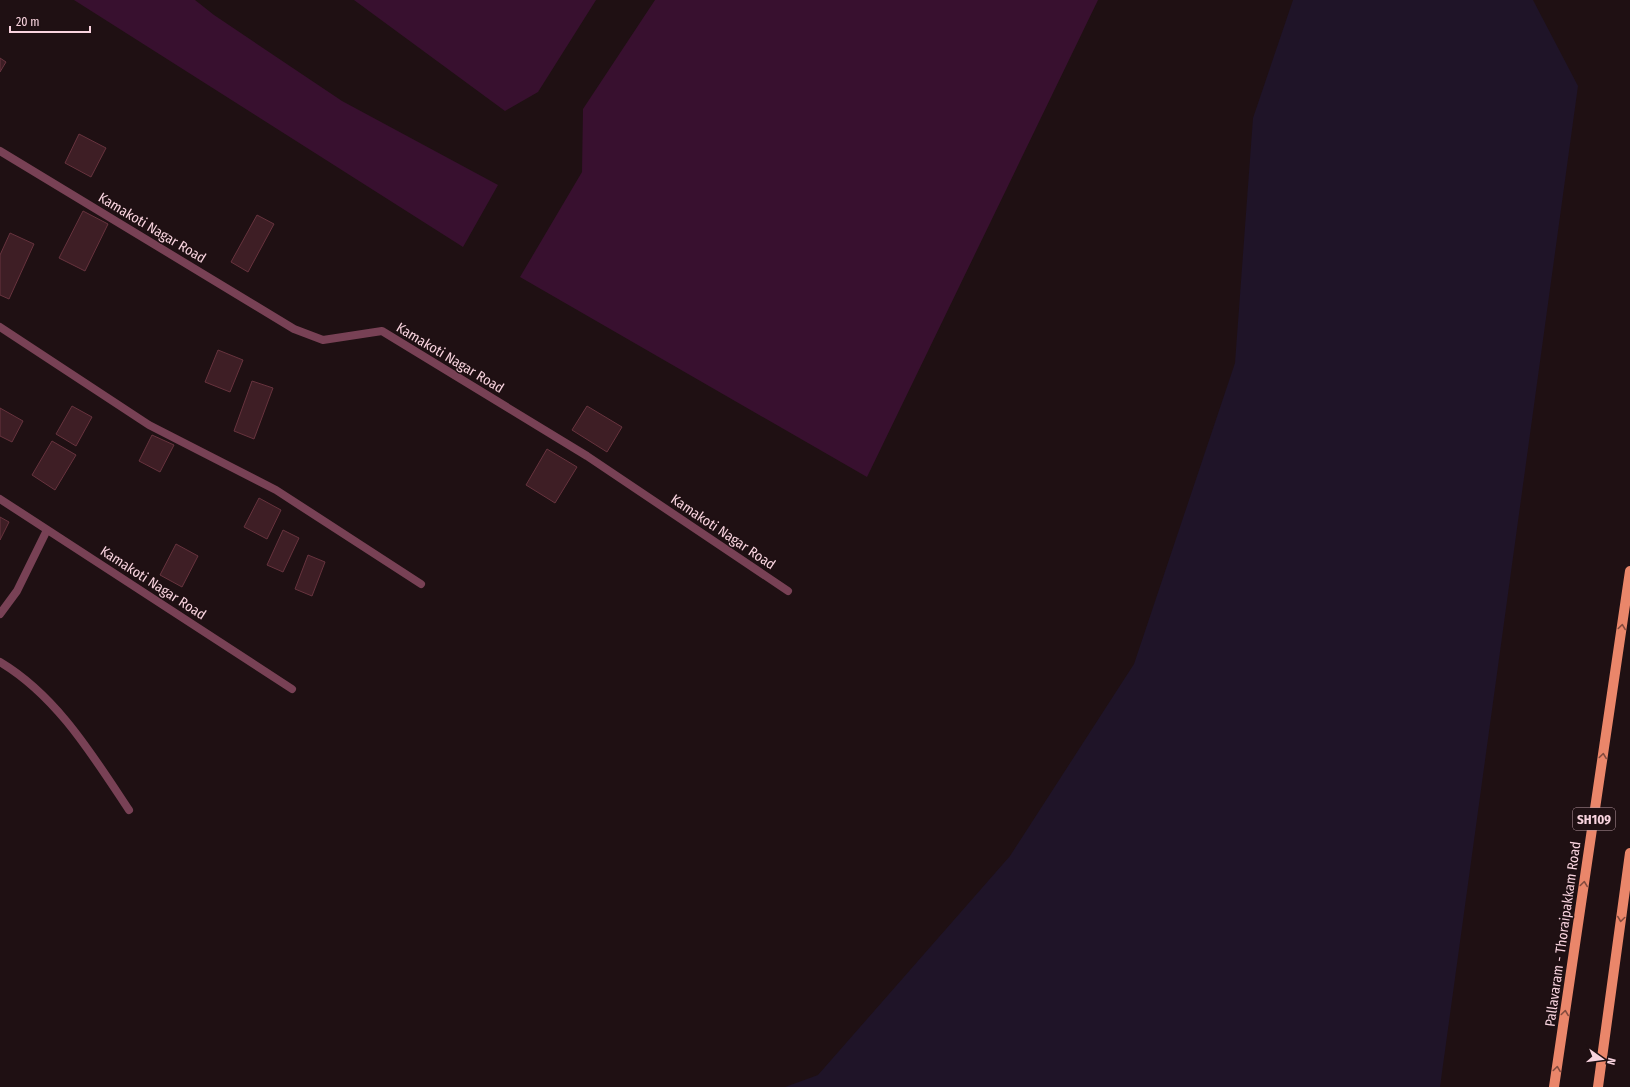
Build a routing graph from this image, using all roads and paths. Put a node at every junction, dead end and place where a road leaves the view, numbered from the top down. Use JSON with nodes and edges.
{"nodes":[{"id":1,"x":0,"y":151,"type":"edge"},
{"id":2,"x":0,"y":327,"type":"edge"},
{"id":3,"x":0,"y":499,"type":"edge"},
{"id":4,"x":47,"y":530,"type":"junction"},
{"id":5,"x":1630,"y":571,"type":"edge"},
{"id":6,"x":421,"y":584,"type":"dead end"},
{"id":7,"x":788,"y":591,"type":"dead end"},
{"id":8,"x":0,"y":614,"type":"edge"},
{"id":9,"x":0,"y":662,"type":"edge"},
{"id":10,"x":292,"y":689,"type":"dead end"},
{"id":11,"x":129,"y":810,"type":"dead end"},
{"id":12,"x":1630,"y":853,"type":"edge"},
{"id":13,"x":1554,"y":1087,"type":"edge"},
{"id":14,"x":1598,"y":1087,"type":"edge"}],
"edges":[{"from":1,"to":7,"type":"street","name":"Kamakoti Nagar Road"},
{"from":2,"to":6,"type":"street"},
{"from":3,"to":4,"type":"street","name":"Kamakoti Nagar Road"},
{"from":4,"to":8,"type":"street"},
{"from":4,"to":10,"type":"street","name":"Kamakoti Nagar Road"},
{"from":13,"to":5,"type":"main road","name":"Pallavaram - Thoraipakkam Road","number":"SH109","one_way":true},
{"from":9,"to":11,"type":"street"},
{"from":12,"to":14,"type":"main road","one_way":true}]}
